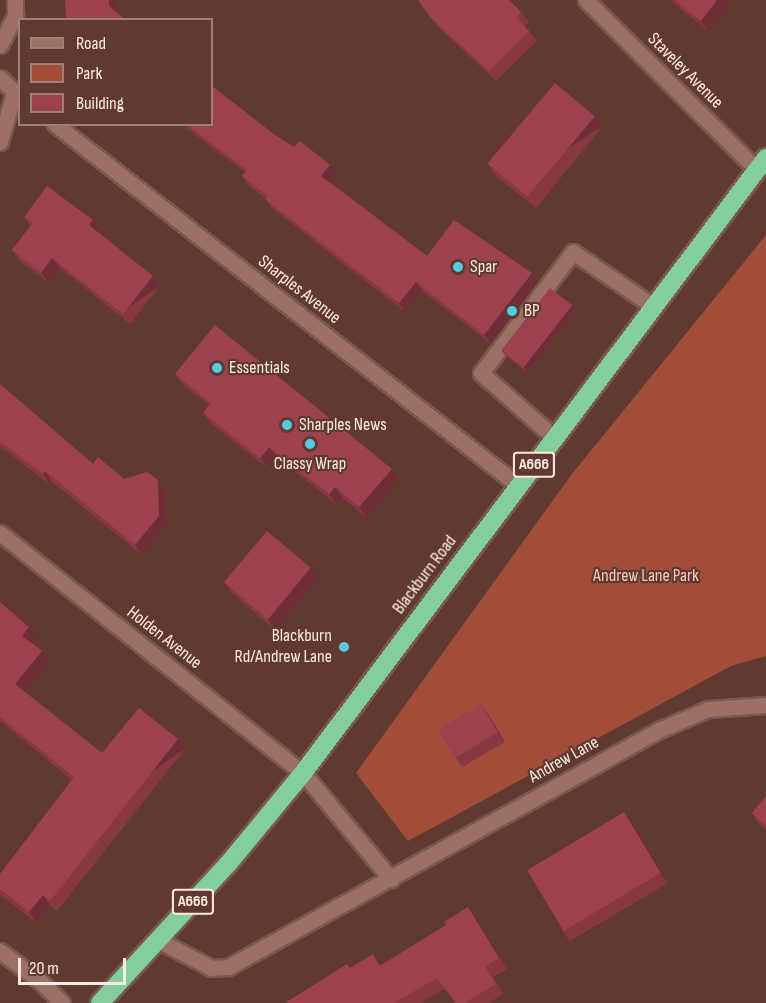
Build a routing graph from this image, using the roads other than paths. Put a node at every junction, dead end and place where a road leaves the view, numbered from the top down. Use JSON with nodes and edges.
{"nodes":[{"id":1,"x":15,"y":0,"type":"edge"},
{"id":2,"x":586,"y":0,"type":"edge"},
{"id":3,"x":0,"y":45,"type":"edge"},
{"id":4,"x":0,"y":78,"type":"edge"},
{"id":5,"x":17,"y":94,"type":"edge"},
{"id":6,"x":58,"y":126,"type":"edge"},
{"id":7,"x":0,"y":142,"type":"edge"},
{"id":8,"x":762,"y":164,"type":"edge"},
{"id":9,"x":653,"y":306,"type":"junction"},
{"id":10,"x":555,"y":438,"type":"junction"},
{"id":11,"x":519,"y":486,"type":"junction"},
{"id":12,"x":0,"y":533,"type":"edge"},
{"id":13,"x":766,"y":705,"type":"edge"},
{"id":14,"x":303,"y":773,"type":"junction"},
{"id":15,"x":391,"y":879,"type":"junction"},
{"id":16,"x":158,"y":940,"type":"junction"},
{"id":17,"x":0,"y":951,"type":"edge"},
{"id":18,"x":62,"y":1003,"type":"edge"},
{"id":19,"x":100,"y":1003,"type":"edge"}],
"edges":[{"from":1,"to":3,"type":"street"},
{"from":2,"to":8,"type":"street","name":"Staveley Avenue"},
{"from":4,"to":5,"type":"street"},
{"from":5,"to":7,"type":"street"},
{"from":6,"to":11,"type":"street","name":"Sharples Avenue"},
{"from":8,"to":9,"type":"highway","name":"Blackburn Road","number":"A666"},
{"from":9,"to":10,"type":"highway","name":"Blackburn Road","number":"A666"},
{"from":9,"to":10,"type":"street"},
{"from":10,"to":11,"type":"highway","name":"Blackburn Road","number":"A666"},
{"from":11,"to":14,"type":"highway","name":"Blackburn Road","number":"A666"},
{"from":12,"to":14,"type":"street","name":"Holden Avenue"},
{"from":13,"to":15,"type":"street","name":"Andrew Lane"},
{"from":14,"to":15,"type":"street"},
{"from":14,"to":16,"type":"highway","name":"Blackburn Road","number":"A666"},
{"from":15,"to":16,"type":"street","name":"Andrew Lane"},
{"from":16,"to":19,"type":"highway","name":"Blackburn Road","number":"A666"},
{"from":17,"to":18,"type":"street"}]}
